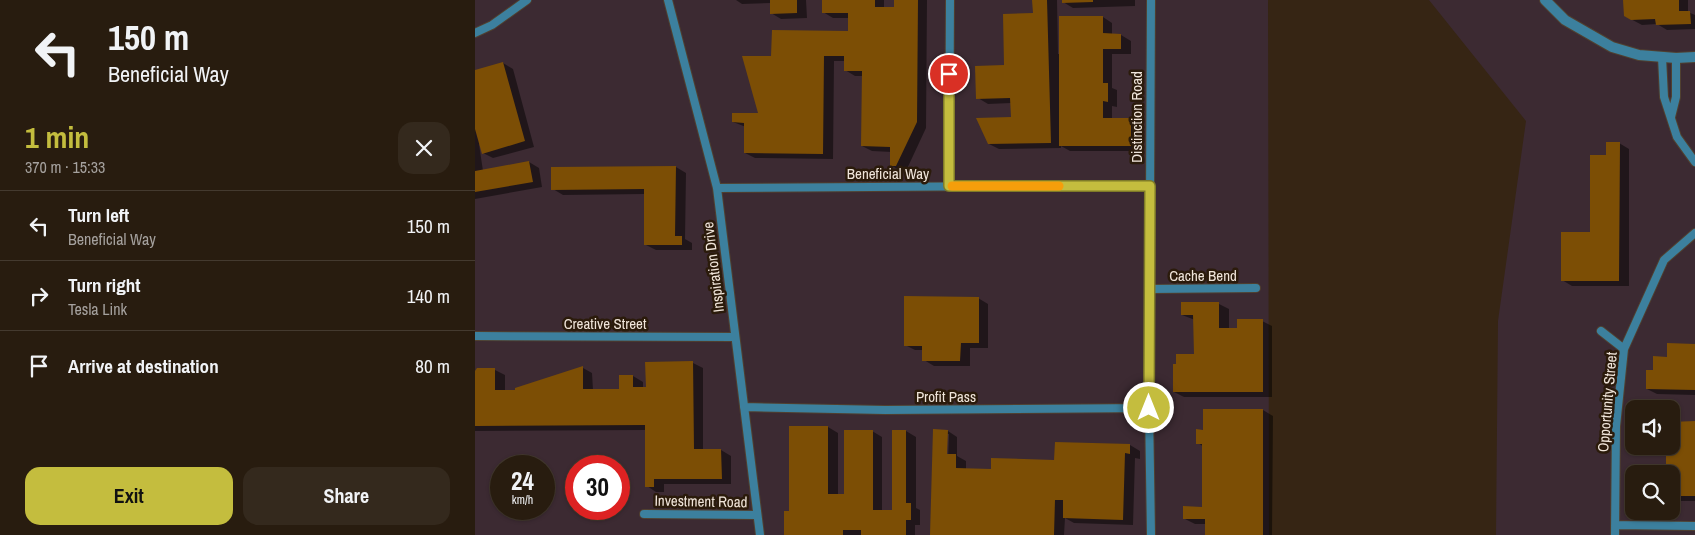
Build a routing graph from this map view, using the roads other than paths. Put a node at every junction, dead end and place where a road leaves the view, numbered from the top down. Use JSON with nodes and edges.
{"nodes":[{"id":1,"x":527,"y":0,"type":"edge"},
{"id":2,"x":668,"y":0,"type":"edge"},
{"id":3,"x":949,"y":0,"type":"edge"},
{"id":4,"x":1151,"y":0,"type":"edge"},
{"id":5,"x":1545,"y":0,"type":"edge"},
{"id":6,"x":475,"y":33,"type":"edge"},
{"id":7,"x":1662,"y":57,"type":"junction"},
{"id":8,"x":1695,"y":57,"type":"edge"},
{"id":9,"x":1676,"y":58,"type":"junction"},
{"id":10,"x":1671,"y":117,"type":"junction"},
{"id":11,"x":1695,"y":162,"type":"edge"},
{"id":12,"x":949,"y":186,"type":"junction"},
{"id":13,"x":1150,"y":186,"type":"junction"},
{"id":14,"x":717,"y":188,"type":"junction"},
{"id":15,"x":1695,"y":232,"type":"edge"},
{"id":16,"x":1256,"y":288,"type":"dead end"},
{"id":17,"x":1150,"y":289,"type":"junction"},
{"id":18,"x":1601,"y":331,"type":"dead end"},
{"id":19,"x":475,"y":336,"type":"edge"},
{"id":20,"x":735,"y":337,"type":"junction"},
{"id":21,"x":1624,"y":348,"type":"junction"},
{"id":22,"x":744,"y":407,"type":"junction"},
{"id":23,"x":1149,"y":408,"type":"junction"},
{"id":24,"x":644,"y":514,"type":"dead end"},
{"id":25,"x":757,"y":515,"type":"junction"},
{"id":26,"x":1615,"y":525,"type":"junction"},
{"id":27,"x":1695,"y":526,"type":"edge"},
{"id":28,"x":760,"y":535,"type":"edge"},
{"id":29,"x":1151,"y":535,"type":"edge"},
{"id":30,"x":1615,"y":535,"type":"edge"}],
"edges":[{"from":1,"to":6,"type":"street"},
{"from":2,"to":14,"type":"street","name":"Inspiration Drive"},
{"from":3,"to":12,"type":"street"},
{"from":4,"to":13,"type":"street","name":"Distinction Road"},
{"from":5,"to":7,"type":"street"},
{"from":7,"to":9,"type":"street"},
{"from":7,"to":10,"type":"street"},
{"from":8,"to":9,"type":"street"},
{"from":9,"to":10,"type":"street"},
{"from":10,"to":11,"type":"street"},
{"from":12,"to":13,"type":"street","name":"Beneficial Way"},
{"from":12,"to":14,"type":"street","name":"Beneficial Way"},
{"from":13,"to":17,"type":"street","name":"Distinction Road"},
{"from":14,"to":20,"type":"street","name":"Inspiration Drive"},
{"from":15,"to":21,"type":"street","name":"Opportunity Street"},
{"from":16,"to":17,"type":"street","name":"Cache Bend"},
{"from":17,"to":23,"type":"street","name":"Distinction Road"},
{"from":18,"to":21,"type":"street"},
{"from":19,"to":20,"type":"street","name":"Creative Street"},
{"from":20,"to":22,"type":"street","name":"Inspiration Drive"},
{"from":21,"to":26,"type":"street","name":"Opportunity Street"},
{"from":22,"to":23,"type":"street","name":"Profit Pass"},
{"from":22,"to":25,"type":"street","name":"Inspiration Drive"},
{"from":23,"to":29,"type":"street","name":"Distinction Road"},
{"from":24,"to":25,"type":"street","name":"Investment Road"},
{"from":25,"to":28,"type":"street","name":"Inspiration Drive"},
{"from":26,"to":27,"type":"street"},
{"from":26,"to":30,"type":"street","name":"Opportunity Street"}]}
